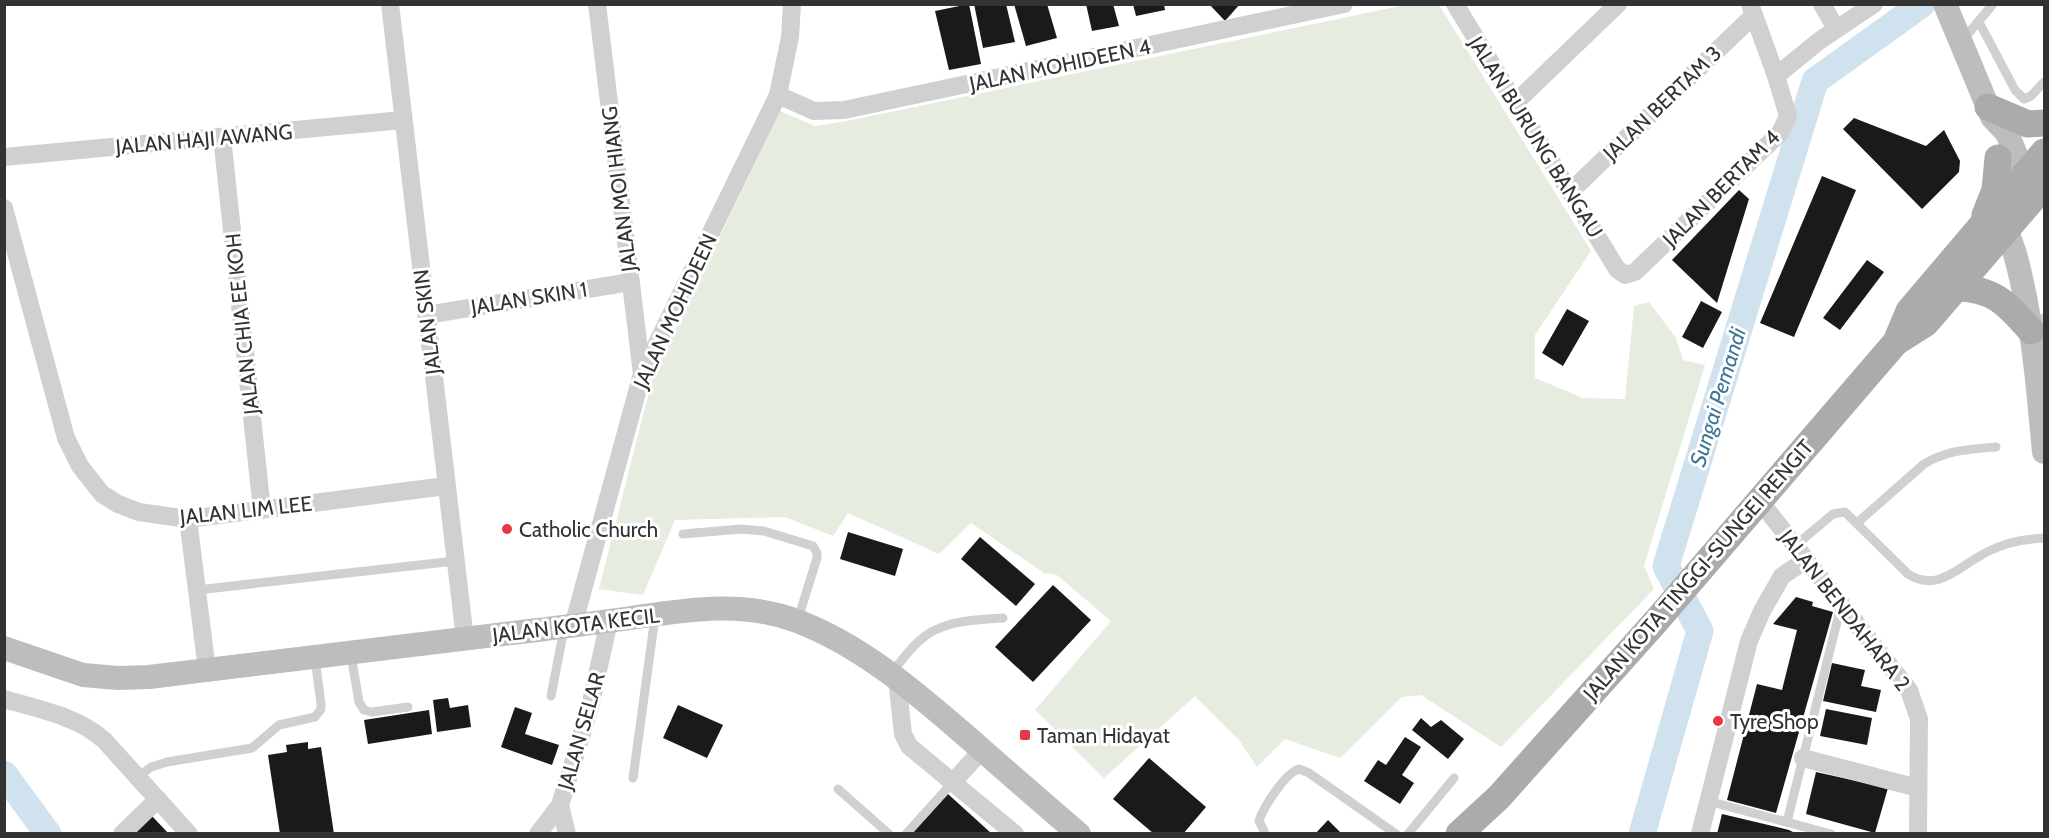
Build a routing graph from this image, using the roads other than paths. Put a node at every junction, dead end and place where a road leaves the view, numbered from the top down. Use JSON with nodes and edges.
{"nodes":[{"id":1,"x":390,"y":4,"type":"edge"},
{"id":2,"x":597,"y":4,"type":"edge"},
{"id":3,"x":792,"y":4,"type":"edge"},
{"id":4,"x":1344,"y":4,"type":"edge"},
{"id":5,"x":1455,"y":4,"type":"edge"},
{"id":6,"x":1618,"y":4,"type":"edge"},
{"id":7,"x":1822,"y":4,"type":"edge"},
{"id":8,"x":1874,"y":4,"type":"edge"},
{"id":9,"x":1945,"y":4,"type":"edge"},
{"id":10,"x":1993,"y":4,"type":"edge"},
{"id":11,"x":1321,"y":7,"type":"edge"},
{"id":12,"x":1752,"y":10,"type":"edge"},
{"id":13,"x":1979,"y":22,"type":"junction"},
{"id":14,"x":1836,"y":29,"type":"junction"},
{"id":15,"x":1958,"y":34,"type":"junction"},
{"id":16,"x":1776,"y":76,"type":"junction"},
{"id":17,"x":2044,"y":81,"type":"edge"},
{"id":18,"x":778,"y":95,"type":"junction"},
{"id":19,"x":1516,"y":102,"type":"junction"},
{"id":20,"x":1990,"y":112,"type":"junction"},
{"id":21,"x":403,"y":120,"type":"junction"},
{"id":22,"x":2044,"y":123,"type":"edge"},
{"id":23,"x":222,"y":137,"type":"junction"},
{"id":24,"x":2044,"y":152,"type":"edge"},
{"id":25,"x":4,"y":158,"type":"edge"},
{"id":26,"x":1998,"y":158,"type":"junction"},
{"id":27,"x":1571,"y":191,"type":"junction"},
{"id":28,"x":2014,"y":205,"type":"edge"},
{"id":29,"x":4,"y":207,"type":"edge"},
{"id":30,"x":1617,"y":269,"type":"joint"},
{"id":31,"x":631,"y":282,"type":"junction"},
{"id":32,"x":1956,"y":288,"type":"junction"},
{"id":33,"x":426,"y":315,"type":"junction"},
{"id":34,"x":2038,"y":324,"type":"edge"},
{"id":35,"x":1896,"y":342,"type":"junction"},
{"id":36,"x":642,"y":374,"type":"junction"},
{"id":37,"x":1996,"y":447,"type":"dead end"},
{"id":38,"x":2044,"y":452,"type":"edge"},
{"id":39,"x":447,"y":486,"type":"junction"},
{"id":40,"x":1759,"y":500,"type":"junction"},
{"id":41,"x":262,"y":510,"type":"junction"},
{"id":42,"x":188,"y":519,"type":"junction"},
{"id":43,"x":1857,"y":523,"type":"junction"},
{"id":44,"x":683,"y":534,"type":"dead end"},
{"id":45,"x":2044,"y":538,"type":"edge"},
{"id":46,"x":1795,"y":546,"type":"junction"},
{"id":47,"x":1806,"y":560,"type":"junction"},
{"id":48,"x":455,"y":561,"type":"junction"},
{"id":49,"x":197,"y":590,"type":"junction"},
{"id":50,"x":1842,"y":605,"type":"junction"},
{"id":51,"x":655,"y":614,"type":"junction"},
{"id":52,"x":1003,"y":618,"type":"dead end"},
{"id":53,"x":609,"y":621,"type":"junction"},
{"id":54,"x":798,"y":621,"type":"junction"},
{"id":55,"x":569,"y":627,"type":"junction"},
{"id":56,"x":465,"y":639,"type":"junction"},
{"id":57,"x":4,"y":648,"type":"edge"},
{"id":58,"x":351,"y":652,"type":"junction"},
{"id":59,"x":315,"y":657,"type":"junction"},
{"id":60,"x":207,"y":670,"type":"junction"},
{"id":61,"x":894,"y":676,"type":"junction"},
{"id":62,"x":551,"y":696,"type":"dead end"},
{"id":63,"x":4,"y":699,"type":"edge"},
{"id":64,"x":408,"y":707,"type":"dead end"},
{"id":65,"x":982,"y":750,"type":"junction"},
{"id":66,"x":1803,"y":758,"type":"junction"},
{"id":67,"x":138,"y":777,"type":"junction"},
{"id":68,"x":633,"y":778,"type":"dead end"},
{"id":69,"x":1454,"y":778,"type":"dead end"},
{"id":70,"x":953,"y":782,"type":"junction"},
{"id":71,"x":1918,"y":788,"type":"junction"},
{"id":72,"x":838,"y":789,"type":"dead end"},
{"id":73,"x":1499,"y":797,"type":"junction"},
{"id":74,"x":158,"y":799,"type":"junction"},
{"id":75,"x":1708,"y":801,"type":"junction"},
{"id":76,"x":560,"y":805,"type":"junction"},
{"id":77,"x":1787,"y":822,"type":"junction"},
{"id":78,"x":1264,"y":831,"type":"dead end"},
{"id":79,"x":122,"y":834,"type":"edge"},
{"id":80,"x":189,"y":834,"type":"edge"},
{"id":81,"x":538,"y":834,"type":"edge"},
{"id":82,"x":567,"y":834,"type":"edge"},
{"id":83,"x":889,"y":834,"type":"edge"},
{"id":84,"x":906,"y":834,"type":"edge"},
{"id":85,"x":1015,"y":834,"type":"edge"},
{"id":86,"x":1079,"y":834,"type":"edge"},
{"id":87,"x":1396,"y":834,"type":"edge"},
{"id":88,"x":1408,"y":834,"type":"edge"},
{"id":89,"x":1459,"y":834,"type":"edge"},
{"id":90,"x":1477,"y":834,"type":"edge"},
{"id":91,"x":1700,"y":834,"type":"edge"},
{"id":92,"x":1831,"y":834,"type":"edge"},
{"id":93,"x":1918,"y":834,"type":"edge"}],
"edges":[{"from":1,"to":21,"type":"street","name":"JALAN SKIN"},
{"from":2,"to":31,"type":"street","name":"JALAN MOI HIANG"},
{"from":3,"to":18,"type":"street","name":"JALAN MOHIDEEN"},
{"from":4,"to":11,"type":"street","name":"JALAN MOHIDEEN 4"},
{"from":5,"to":19,"type":"street","name":"JALAN BURUNG BANGAU"},
{"from":6,"to":19,"type":"street"},
{"from":7,"to":14,"type":"street"},
{"from":8,"to":14,"type":"street"},
{"from":9,"to":15,"type":"street"},
{"from":10,"to":13,"type":"lane"},
{"from":11,"to":18,"type":"street","name":"JALAN MOHIDEEN 4"},
{"from":12,"to":16,"type":"street"},
{"from":12,"to":27,"type":"street","name":"JALAN BERTAM 3"},
{"from":13,"to":15,"type":"lane"},
{"from":13,"to":17,"type":"lane"},
{"from":14,"to":16,"type":"street"},
{"from":15,"to":20,"type":"street"},
{"from":16,"to":30,"type":"street","name":"JALAN BERTAM 4"},
{"from":18,"to":36,"type":"street","name":"JALAN MOHIDEEN"},
{"from":19,"to":27,"type":"street","name":"JALAN BURUNG BANGAU"},
{"from":20,"to":22,"type":"main road"},
{"from":20,"to":26,"type":"street"},
{"from":20,"to":28,"type":"street"},
{"from":21,"to":23,"type":"street","name":"JALAN HAJI AWANG"},
{"from":21,"to":33,"type":"street","name":"JALAN SKIN"},
{"from":23,"to":25,"type":"street","name":"JALAN HAJI AWANG"},
{"from":23,"to":41,"type":"street","name":"JALAN CHIA EE KOH"},
{"from":24,"to":28,"type":"main road","name":"JALAN KOTA TINGGI-SUNGEI RENGIT"},
{"from":26,"to":28,"type":"street"},
{"from":26,"to":28,"type":"main road"},
{"from":27,"to":30,"type":"street","name":"JALAN BURUNG BANGAU"},
{"from":28,"to":32,"type":"main road","name":"JALAN KOTA TINGGI-SUNGEI RENGIT"},
{"from":28,"to":34,"type":"street"},
{"from":28,"to":35,"type":"main road","name":"JALAN KOTA TINGGI-SUNGEI RENGIT"},
{"from":29,"to":42,"type":"street","name":"JALAN LIM LEE"},
{"from":31,"to":33,"type":"street","name":"JALAN SKIN 1"},
{"from":31,"to":36,"type":"street","name":"JALAN MOI HIANG"},
{"from":32,"to":34,"type":"main road"},
{"from":32,"to":35,"type":"main road","name":"JALAN KOTA TINGGI-SUNGEI RENGIT"},
{"from":33,"to":39,"type":"street","name":"JALAN SKIN"},
{"from":34,"to":38,"type":"street"},
{"from":35,"to":40,"type":"main road","name":"JALAN KOTA TINGGI-SUNGEI RENGIT"},
{"from":36,"to":55,"type":"street","name":"JALAN MOHIDEEN"},
{"from":37,"to":43,"type":"lane"},
{"from":39,"to":41,"type":"street","name":"JALAN LIM LEE"},
{"from":39,"to":48,"type":"street","name":"JALAN SKIN"},
{"from":40,"to":46,"type":"street","name":"JALAN BENDAHARA 2"},
{"from":40,"to":73,"type":"main road","name":"JALAN KOTA TINGGI-SUNGEI RENGIT"},
{"from":41,"to":42,"type":"street","name":"JALAN LIM LEE"},
{"from":42,"to":49,"type":"street"},
{"from":43,"to":45,"type":"lane"},
{"from":43,"to":46,"type":"lane"},
{"from":44,"to":54,"type":"lane"},
{"from":46,"to":47,"type":"street","name":"JALAN BENDAHARA 2"},
{"from":47,"to":50,"type":"street","name":"JALAN BENDAHARA 2"},
{"from":47,"to":75,"type":"street"},
{"from":48,"to":49,"type":"lane"},
{"from":48,"to":56,"type":"street","name":"JALAN SKIN"},
{"from":49,"to":60,"type":"street"},
{"from":50,"to":66,"type":"lane"},
{"from":50,"to":71,"type":"street","name":"JALAN BENDAHARA 2"},
{"from":51,"to":53,"type":"street","name":"JALAN KOTA KECIL"},
{"from":51,"to":54,"type":"street","name":"JALAN KOTA KECIL"},
{"from":51,"to":68,"type":"lane"},
{"from":52,"to":61,"type":"lane"},
{"from":53,"to":55,"type":"street","name":"JALAN KOTA KECIL"},
{"from":53,"to":76,"type":"street","name":"JALAN SELAR"},
{"from":54,"to":61,"type":"street","name":"JALAN KOTA KECIL"},
{"from":55,"to":56,"type":"street","name":"JALAN KOTA KECIL"},
{"from":55,"to":62,"type":"lane"},
{"from":56,"to":58,"type":"street","name":"JALAN KOTA KECIL"},
{"from":57,"to":60,"type":"street","name":"JALAN KOTA KECIL"},
{"from":58,"to":59,"type":"street","name":"JALAN KOTA KECIL"},
{"from":58,"to":64,"type":"lane"},
{"from":59,"to":60,"type":"street","name":"JALAN KOTA KECIL"},
{"from":59,"to":67,"type":"lane"},
{"from":61,"to":65,"type":"street","name":"JALAN KOTA KECIL"},
{"from":61,"to":70,"type":"street"},
{"from":63,"to":67,"type":"street"},
{"from":65,"to":70,"type":"street"},
{"from":65,"to":86,"type":"street","name":"JALAN KOTA KECIL"},
{"from":66,"to":71,"type":"street"},
{"from":66,"to":77,"type":"lane"},
{"from":67,"to":74,"type":"street"},
{"from":69,"to":88,"type":"lane"},
{"from":70,"to":84,"type":"lane"},
{"from":70,"to":85,"type":"street"},
{"from":71,"to":93,"type":"street","name":"JALAN BENDAHARA 2"},
{"from":72,"to":83,"type":"lane"},
{"from":73,"to":89,"type":"main road"},
{"from":73,"to":90,"type":"main road"},
{"from":74,"to":79,"type":"street"},
{"from":74,"to":80,"type":"street"},
{"from":75,"to":77,"type":"lane"},
{"from":75,"to":91,"type":"street"},
{"from":76,"to":81,"type":"street","name":"JALAN SELAR"},
{"from":76,"to":82,"type":"street"},
{"from":77,"to":92,"type":"lane"},
{"from":78,"to":87,"type":"lane"}]}
